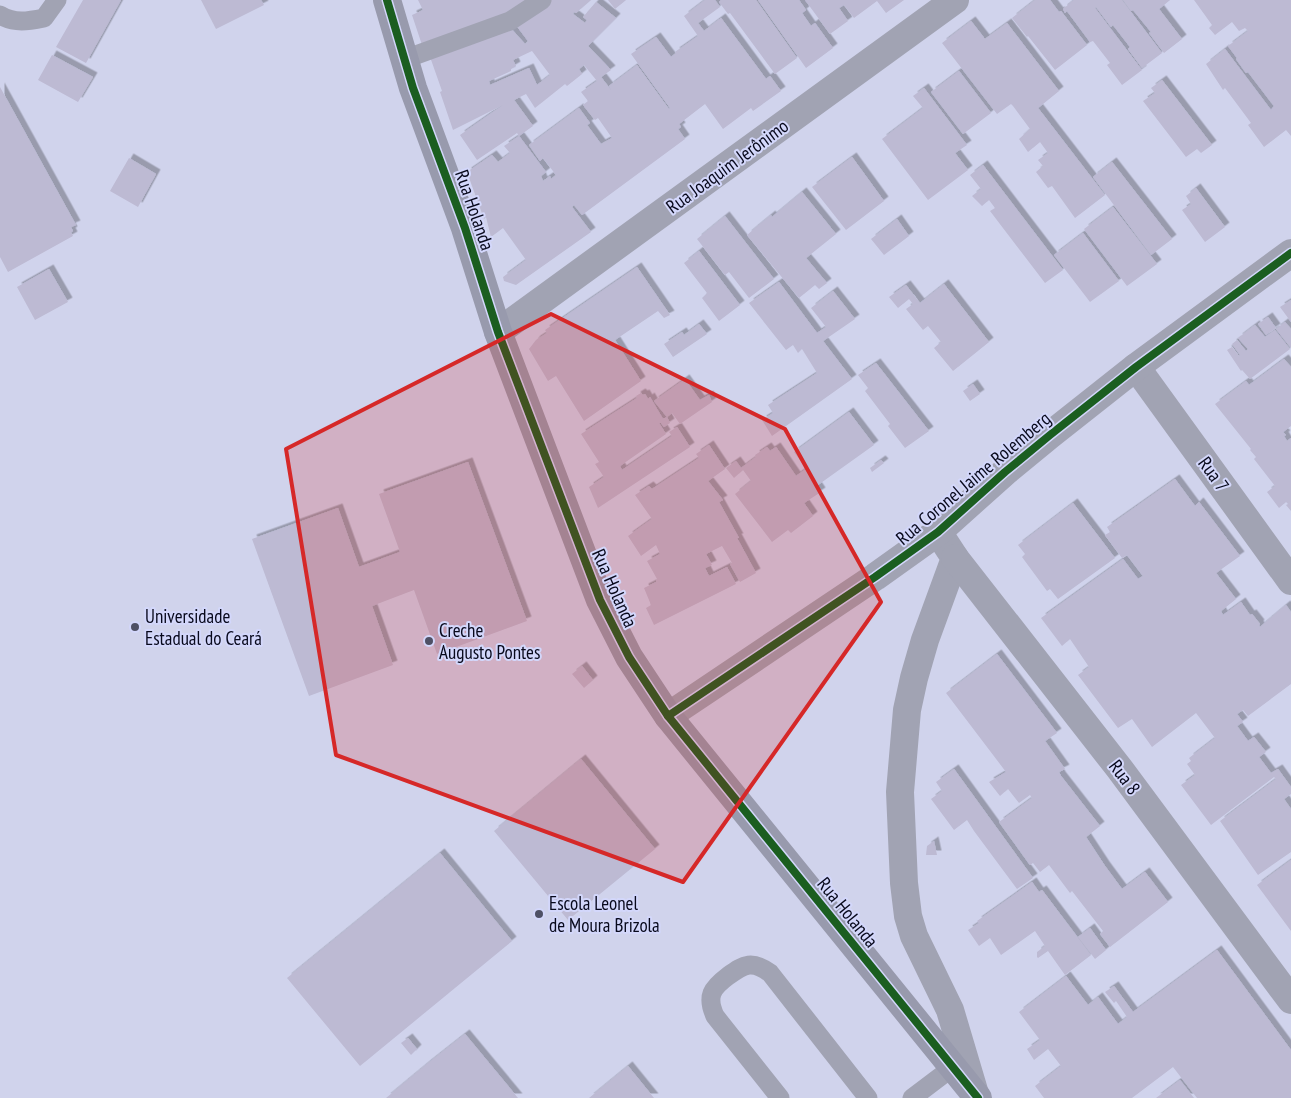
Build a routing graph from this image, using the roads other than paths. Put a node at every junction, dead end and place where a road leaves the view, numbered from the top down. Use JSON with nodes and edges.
{"nodes":[{"id":1,"x":57,"y":0,"type":"edge"},
{"id":2,"x":387,"y":0,"type":"edge"},
{"id":3,"x":542,"y":0,"type":"edge"},
{"id":4,"x":955,"y":0,"type":"edge"},
{"id":5,"x":0,"y":15,"type":"edge"},
{"id":6,"x":405,"y":60,"type":"junction"},
{"id":7,"x":1291,"y":253,"type":"edge"},
{"id":8,"x":498,"y":332,"type":"junction"},
{"id":9,"x":1136,"y":367,"type":"junction"},
{"id":10,"x":938,"y":532,"type":"junction"},
{"id":11,"x":955,"y":558,"type":"junction"},
{"id":12,"x":1291,"y":581,"type":"edge"},
{"id":13,"x":668,"y":716,"type":"junction"},
{"id":14,"x":1291,"y":1000,"type":"edge"},
{"id":15,"x":953,"y":1067,"type":"junction"},
{"id":16,"x":977,"y":1096,"type":"edge"},
{"id":17,"x":780,"y":1098,"type":"edge"},
{"id":18,"x":868,"y":1098,"type":"edge"},
{"id":19,"x":912,"y":1098,"type":"edge"}],
"edges":[{"from":1,"to":5,"type":"lane"},
{"from":2,"to":6,"type":"street","name":"Rua Holanda"},
{"from":3,"to":6,"type":"lane"},
{"from":4,"to":8,"type":"street","name":"Rua Joaquim Jerônimo"},
{"from":6,"to":8,"type":"street","name":"Rua Holanda"},
{"from":7,"to":9,"type":"street","name":"Rua Coronel Jaime Rolemberg"},
{"from":8,"to":13,"type":"street","name":"Rua Holanda"},
{"from":9,"to":10,"type":"street","name":"Rua Coronel Jaime Rolemberg"},
{"from":9,"to":12,"type":"street","name":"Rua 7"},
{"from":10,"to":11,"type":"street","name":"Rua Coronel Jaime Rolemberg"},
{"from":10,"to":13,"type":"street","name":"Rua Coronel Jaime Rolemberg"},
{"from":11,"to":14,"type":"street","name":"Rua 8"},
{"from":11,"to":16,"type":"street"},
{"from":13,"to":15,"type":"street","name":"Rua Holanda"},
{"from":15,"to":16,"type":"street","name":"Rua Holanda"},
{"from":15,"to":19,"type":"lane"},
{"from":17,"to":18,"type":"lane"}]}
